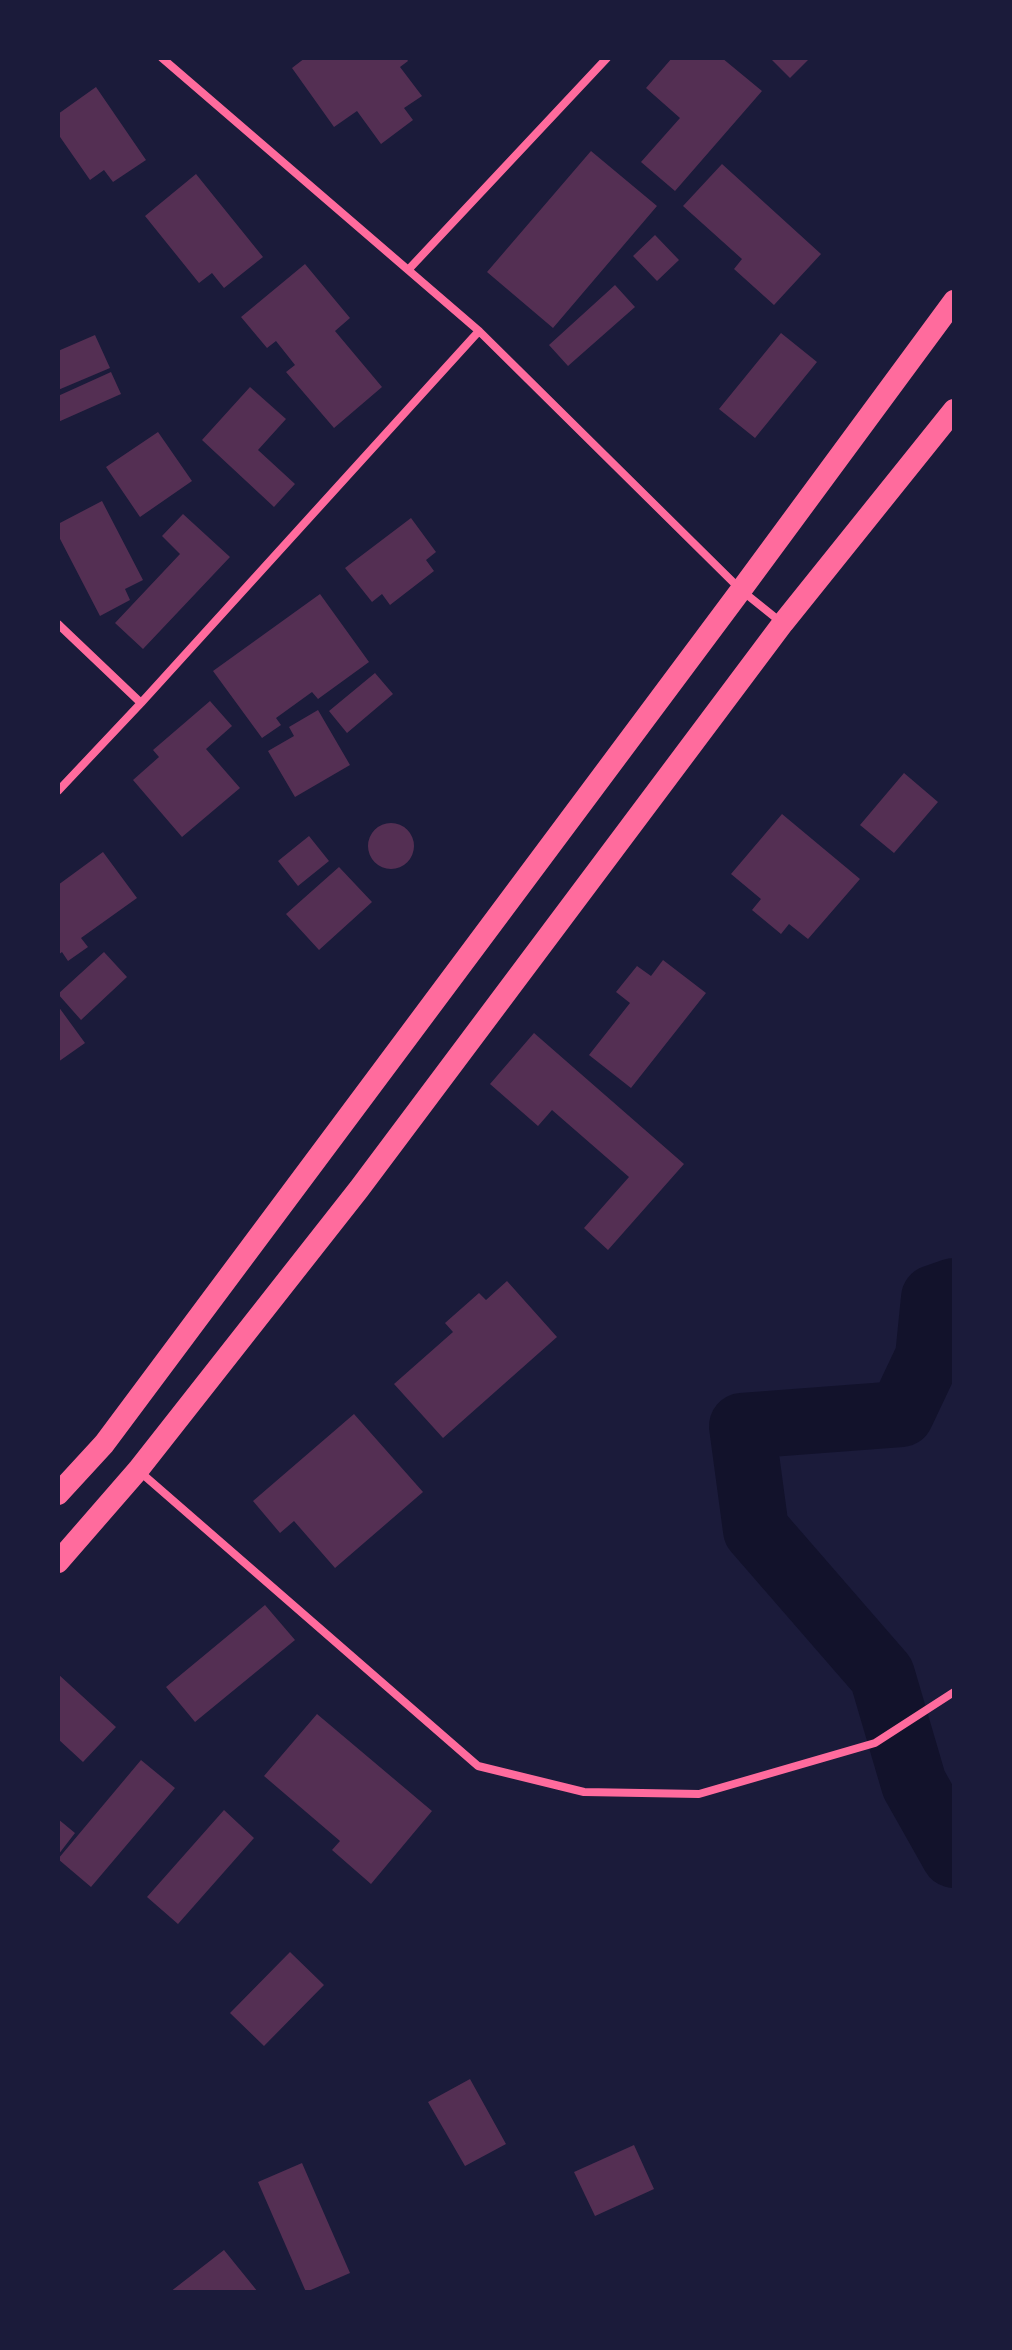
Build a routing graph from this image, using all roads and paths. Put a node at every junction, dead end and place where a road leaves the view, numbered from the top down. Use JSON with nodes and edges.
{"nodes":[{"id":1,"x":162,"y":58,"type":"edge"},
{"id":2,"x":607,"y":58,"type":"edge"},
{"id":3,"x":409,"y":269,"type":"junction"},
{"id":4,"x":954,"y":301,"type":"edge"},
{"id":5,"x":479,"y":331,"type":"junction"},
{"id":6,"x":954,"y":410,"type":"edge"},
{"id":7,"x":741,"y":590,"type":"junction"},
{"id":8,"x":783,"y":623,"type":"junction"},
{"id":9,"x":58,"y":624,"type":"edge"},
{"id":10,"x":141,"y":703,"type":"junction"},
{"id":11,"x":58,"y":791,"type":"edge"},
{"id":12,"x":138,"y":1470,"type":"junction"},
{"id":13,"x":58,"y":1494,"type":"edge"},
{"id":14,"x":58,"y":1562,"type":"edge"},
{"id":15,"x":954,"y":1692,"type":"edge"}],
"edges":[{"from":1,"to":3,"type":"street"},
{"from":2,"to":3,"type":"street"},
{"from":3,"to":5,"type":"street"},
{"from":4,"to":7,"type":"highway"},
{"from":5,"to":7,"type":"street"},
{"from":5,"to":10,"type":"street"},
{"from":6,"to":8,"type":"highway"},
{"from":7,"to":8,"type":"street"},
{"from":7,"to":13,"type":"highway"},
{"from":8,"to":12,"type":"highway"},
{"from":9,"to":10,"type":"street"},
{"from":10,"to":11,"type":"street"},
{"from":12,"to":14,"type":"highway"},
{"from":12,"to":15,"type":"street"}]}
